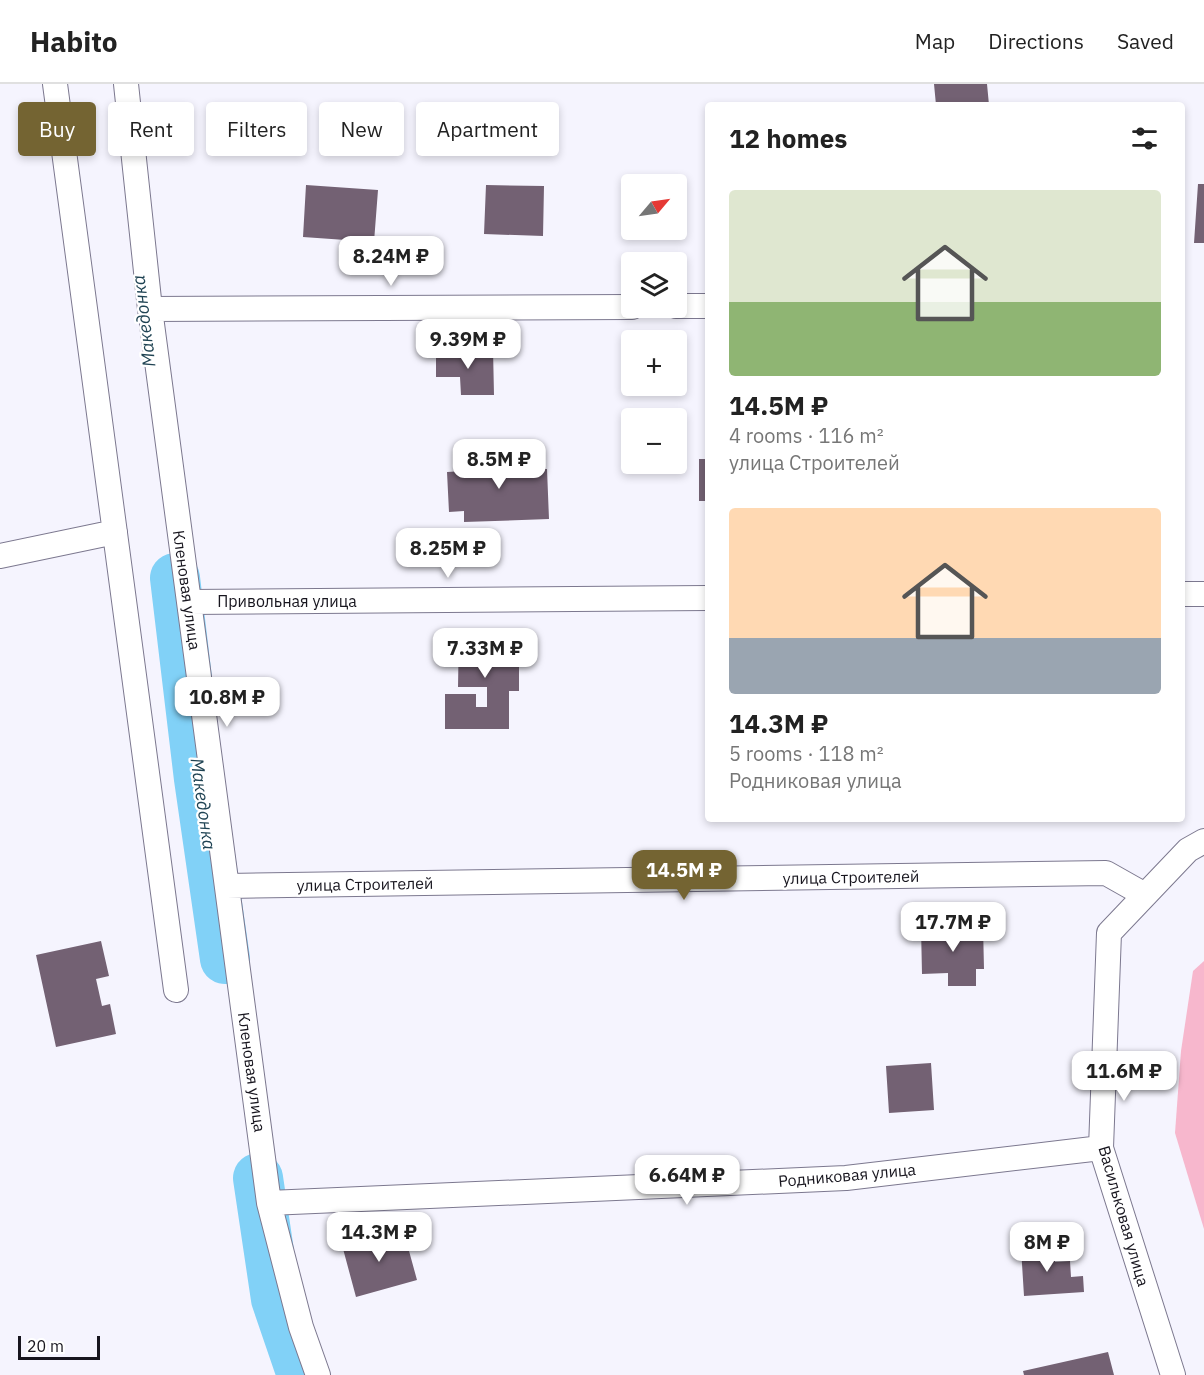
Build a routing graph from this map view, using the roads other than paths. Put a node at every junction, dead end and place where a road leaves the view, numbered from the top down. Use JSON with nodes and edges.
{"nodes":[{"id":1,"x":55,"y":84,"type":"edge"},
{"id":2,"x":126,"y":84,"type":"edge"},
{"id":3,"x":687,"y":306,"type":"edge"},
{"id":4,"x":705,"y":306,"type":"edge"},
{"id":5,"x":621,"y":307,"type":"edge"},
{"id":6,"x":150,"y":309,"type":"junction"},
{"id":7,"x":115,"y":532,"type":"junction"},
{"id":8,"x":0,"y":556,"type":"edge"},
{"id":9,"x":1185,"y":594,"type":"edge"},
{"id":10,"x":1204,"y":594,"type":"edge"},
{"id":11,"x":705,"y":598,"type":"edge"},
{"id":12,"x":189,"y":602,"type":"junction"},
{"id":13,"x":1204,"y":841,"type":"edge"},
{"id":14,"x":227,"y":886,"type":"junction"},
{"id":15,"x":1145,"y":895,"type":"junction"},
{"id":16,"x":176,"y":990,"type":"dead end"},
{"id":17,"x":1101,"y":1148,"type":"junction"},
{"id":18,"x":269,"y":1203,"type":"junction"},
{"id":19,"x":318,"y":1375,"type":"edge"},
{"id":20,"x":1173,"y":1375,"type":"edge"}],
"edges":[{"from":1,"to":7,"type":"street"},
{"from":2,"to":6,"type":"street","name":"Кленовая улица"},
{"from":3,"to":4,"type":"street"},
{"from":5,"to":6,"type":"street"},
{"from":6,"to":12,"type":"street","name":"Кленовая улица"},
{"from":7,"to":8,"type":"street"},
{"from":7,"to":16,"type":"street"},
{"from":9,"to":10,"type":"street"},
{"from":11,"to":12,"type":"street","name":"Привольная улица"},
{"from":12,"to":14,"type":"street","name":"Кленовая улица"},
{"from":13,"to":15,"type":"street","name":"Васильковая улица"},
{"from":14,"to":15,"type":"street","name":"улица Строителей"},
{"from":14,"to":18,"type":"street","name":"Кленовая улица"},
{"from":15,"to":17,"type":"street","name":"Васильковая улица"},
{"from":17,"to":18,"type":"street","name":"Родниковая улица"},
{"from":17,"to":20,"type":"street","name":"Васильковая улица"},
{"from":18,"to":19,"type":"street","name":"Кленовая улица"}]}
